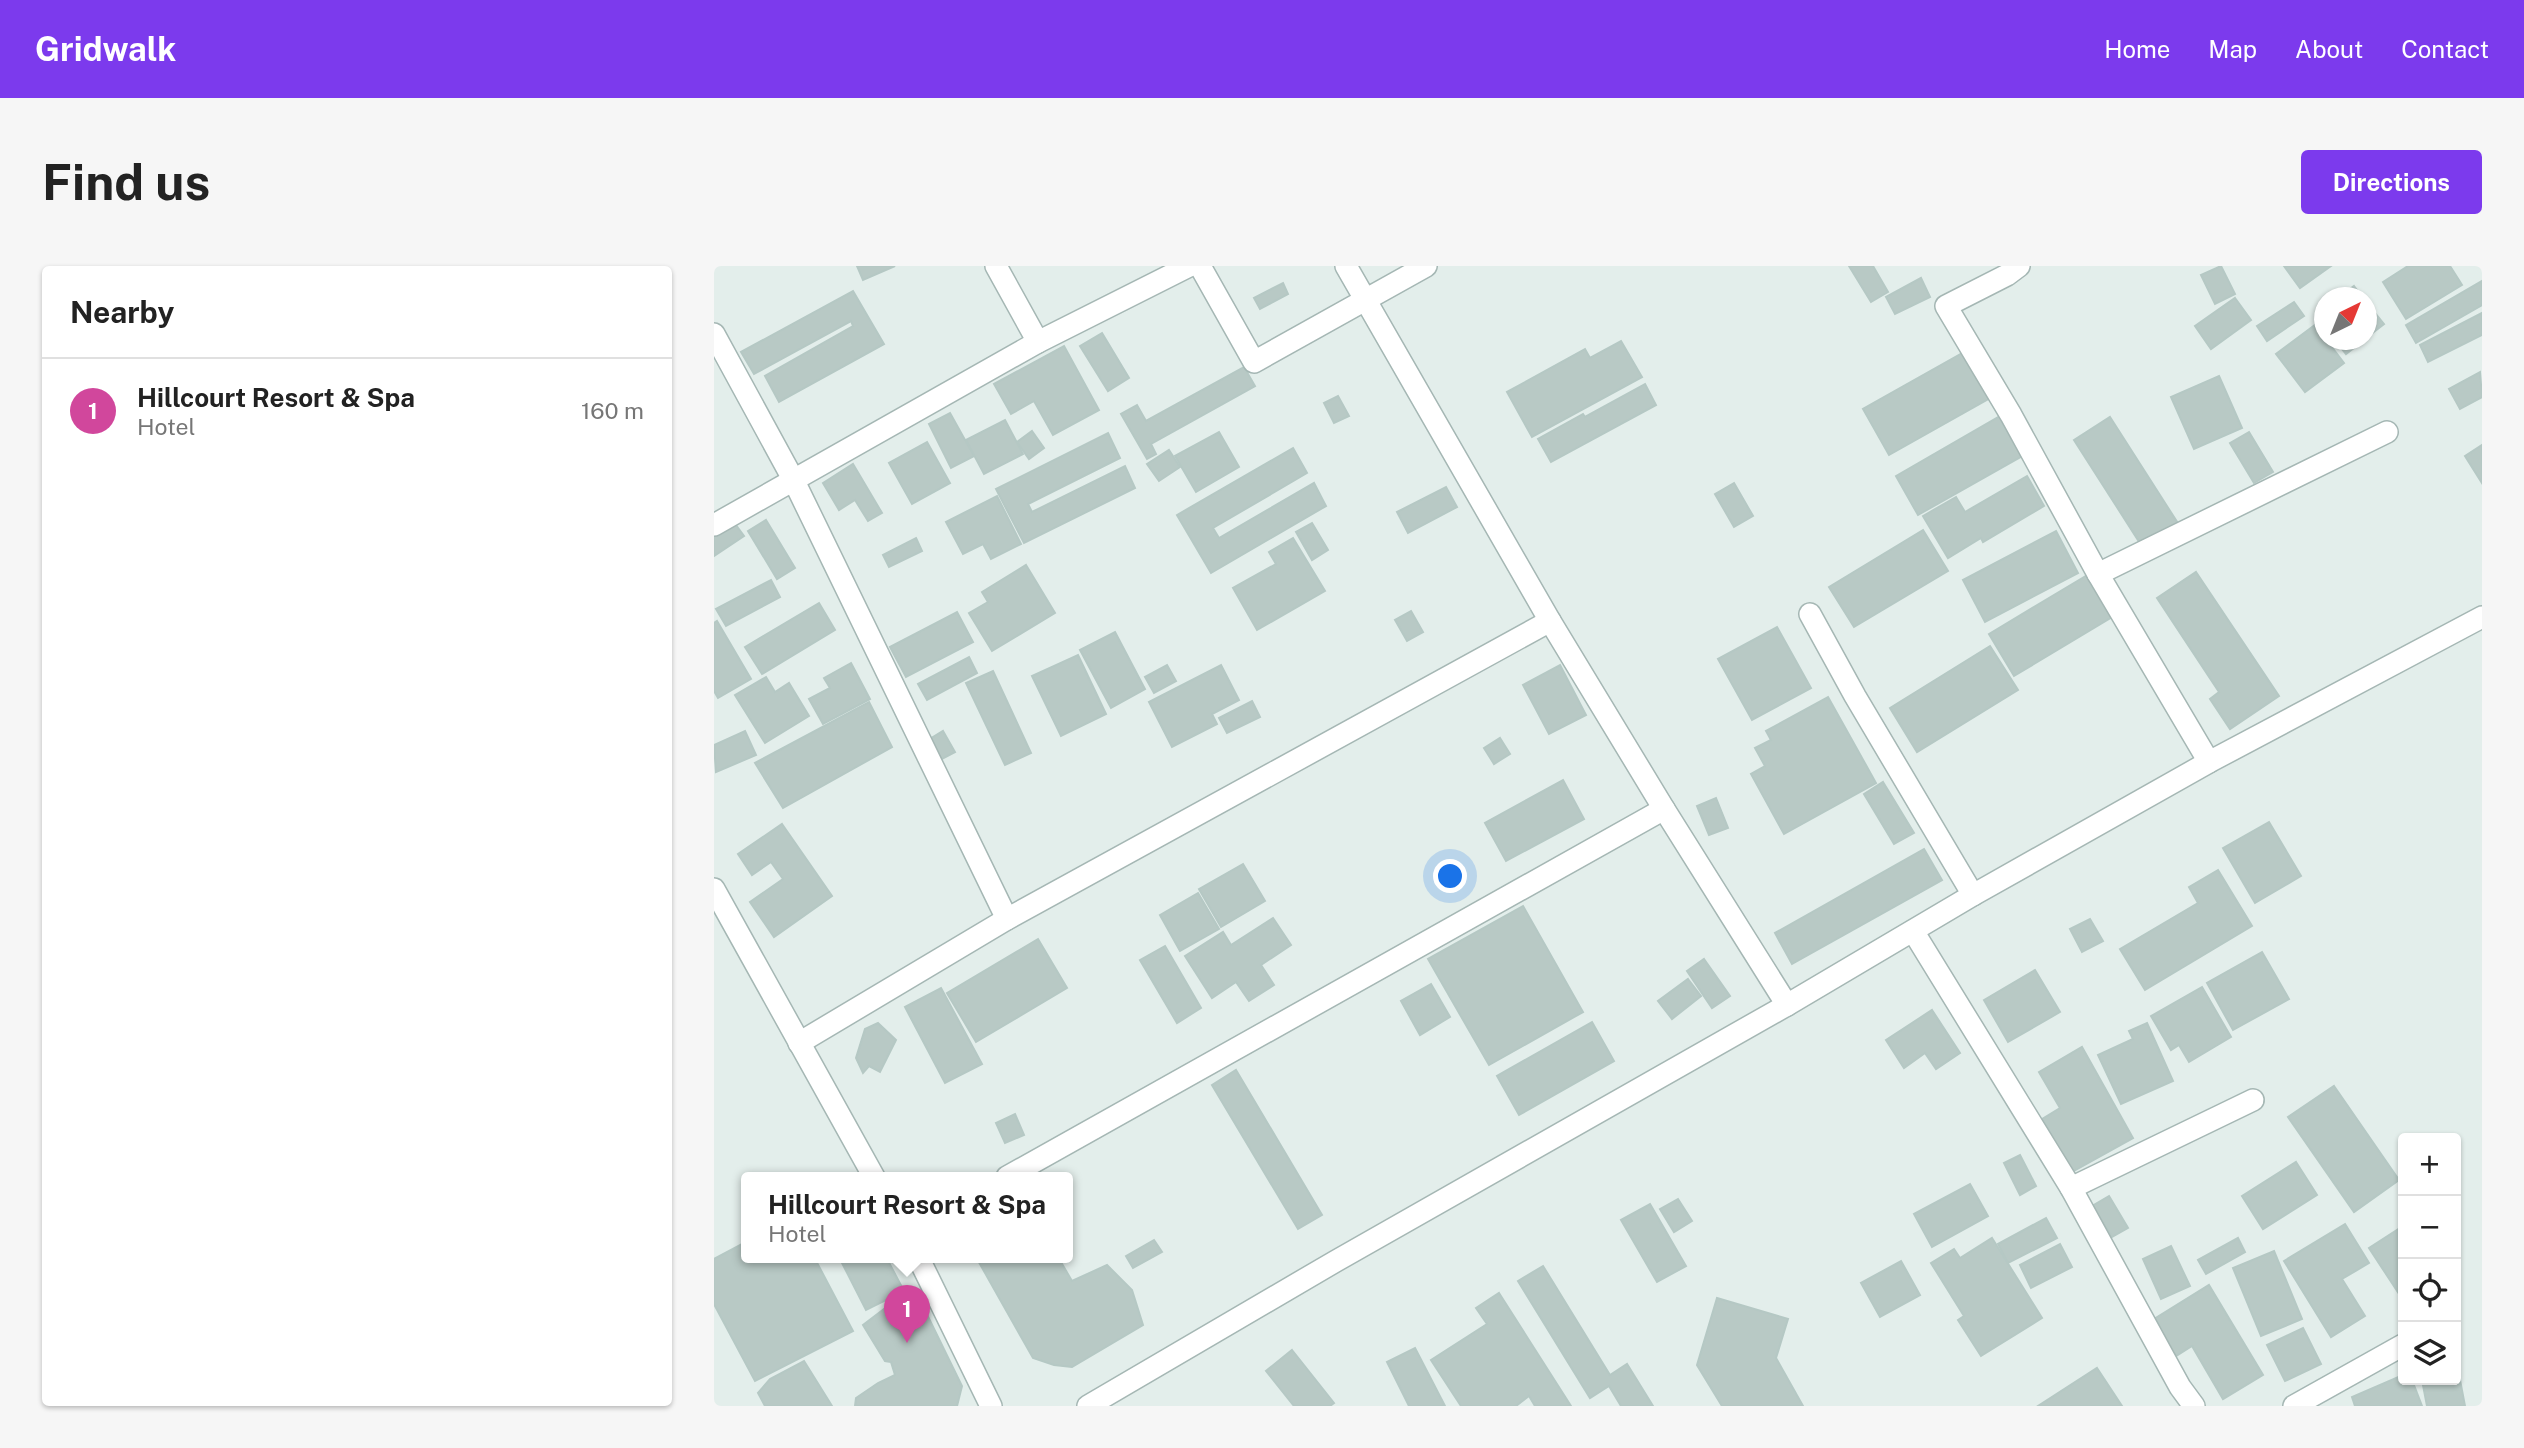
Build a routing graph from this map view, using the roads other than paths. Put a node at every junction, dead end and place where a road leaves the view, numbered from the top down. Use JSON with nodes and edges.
{"nodes":[{"id":1,"x":996,"y":266,"type":"edge"},
{"id":2,"x":1189,"y":266,"type":"edge"},
{"id":3,"x":1200,"y":266,"type":"edge"},
{"id":4,"x":1346,"y":266,"type":"edge"},
{"id":5,"x":1426,"y":266,"type":"edge"},
{"id":6,"x":2020,"y":266,"type":"edge"},
{"id":7,"x":1365,"y":301,"type":"junction"},
{"id":8,"x":714,"y":334,"type":"edge"},
{"id":9,"x":1038,"y":342,"type":"junction"},
{"id":10,"x":2387,"y":432,"type":"dead end"},
{"id":11,"x":793,"y":479,"type":"junction"},
{"id":12,"x":714,"y":525,"type":"edge"},
{"id":13,"x":2098,"y":574,"type":"junction"},
{"id":14,"x":1810,"y":614,"type":"dead end"},
{"id":15,"x":2482,"y":617,"type":"edge"},
{"id":16,"x":1550,"y":621,"type":"junction"},
{"id":17,"x":2209,"y":762,"type":"junction"},
{"id":18,"x":1664,"y":809,"type":"junction"},
{"id":19,"x":714,"y":889,"type":"edge"},
{"id":20,"x":1973,"y":895,"type":"junction"},
{"id":21,"x":1007,"y":919,"type":"junction"},
{"id":22,"x":1913,"y":931,"type":"junction"},
{"id":23,"x":1787,"y":1005,"type":"junction"},
{"id":24,"x":799,"y":1043,"type":"junction"},
{"id":25,"x":2253,"y":1100,"type":"dead end"},
{"id":26,"x":871,"y":1172,"type":"edge"},
{"id":27,"x":1016,"y":1172,"type":"edge"},
{"id":28,"x":2071,"y":1188,"type":"junction"},
{"id":29,"x":921,"y":1263,"type":"edge"},
{"id":30,"x":2398,"y":1348,"type":"edge"},
{"id":31,"x":991,"y":1406,"type":"edge"},
{"id":32,"x":1088,"y":1406,"type":"edge"},
{"id":33,"x":2194,"y":1406,"type":"edge"},
{"id":34,"x":2294,"y":1406,"type":"edge"}],
"edges":[{"from":1,"to":9,"type":"street"},
{"from":2,"to":9,"type":"street"},
{"from":3,"to":7,"type":"street"},
{"from":4,"to":7,"type":"street"},
{"from":5,"to":7,"type":"street"},
{"from":6,"to":13,"type":"street"},
{"from":7,"to":16,"type":"street"},
{"from":8,"to":11,"type":"street"},
{"from":9,"to":11,"type":"street"},
{"from":10,"to":13,"type":"street"},
{"from":11,"to":12,"type":"street"},
{"from":11,"to":21,"type":"street"},
{"from":13,"to":17,"type":"street"},
{"from":14,"to":20,"type":"street"},
{"from":15,"to":17,"type":"street"},
{"from":16,"to":18,"type":"street"},
{"from":16,"to":21,"type":"street"},
{"from":17,"to":20,"type":"street"},
{"from":18,"to":23,"type":"street"},
{"from":18,"to":27,"type":"street"},
{"from":19,"to":24,"type":"street"},
{"from":20,"to":22,"type":"street"},
{"from":21,"to":24,"type":"street"},
{"from":22,"to":23,"type":"street"},
{"from":22,"to":28,"type":"street"},
{"from":23,"to":32,"type":"street"},
{"from":24,"to":26,"type":"street"},
{"from":25,"to":28,"type":"street"},
{"from":28,"to":33,"type":"street"},
{"from":29,"to":31,"type":"street"},
{"from":30,"to":34,"type":"street"}]}
